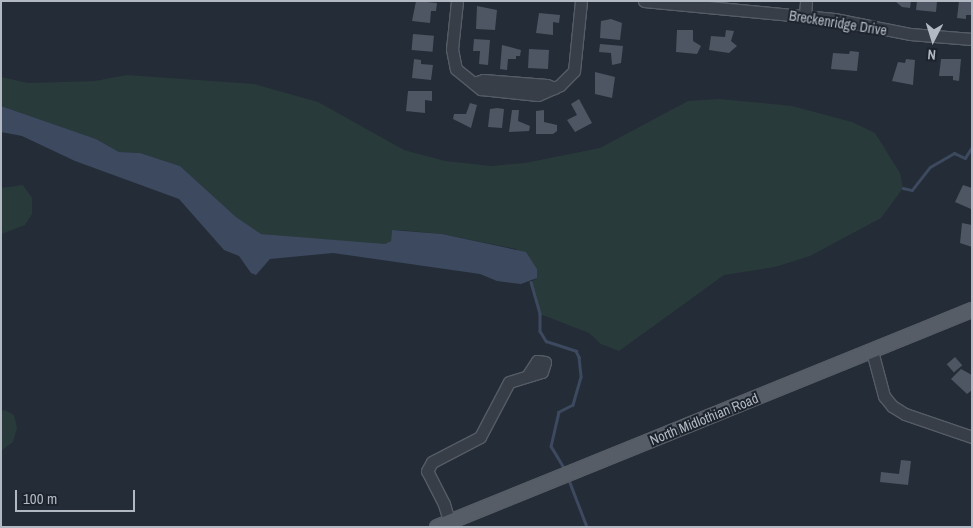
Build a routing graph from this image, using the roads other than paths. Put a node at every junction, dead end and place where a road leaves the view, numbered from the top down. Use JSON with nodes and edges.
{"nodes":[{"id":1,"x":457,"y":1,"type":"edge"},
{"id":2,"x":581,"y":1,"type":"edge"},
{"id":3,"x":644,"y":1,"type":"edge"},
{"id":4,"x":806,"y":1,"type":"edge"},
{"id":5,"x":722,"y":5,"type":"edge"},
{"id":6,"x":805,"y":16,"type":"junction"},
{"id":7,"x":972,"y":39,"type":"edge"},
{"id":8,"x":972,"y":310,"type":"edge"},
{"id":9,"x":872,"y":351,"type":"junction"},
{"id":10,"x":528,"y":375,"type":"dead end"},
{"id":11,"x":972,"y":437,"type":"edge"},
{"id":12,"x":443,"y":526,"type":"edge"}],
"edges":[{"from":1,"to":2,"type":"street"},
{"from":3,"to":5,"type":"street","name":"Breckenridge Drive"},
{"from":4,"to":6,"type":"street"},
{"from":5,"to":6,"type":"street","name":"Breckenridge Drive"},
{"from":6,"to":7,"type":"street","name":"Breckenridge Drive"},
{"from":8,"to":9,"type":"main road","name":"North Midlothian Road"},
{"from":9,"to":11,"type":"street"},
{"from":9,"to":12,"type":"main road","name":"North Midlothian Road"},
{"from":10,"to":12,"type":"street"}]}
